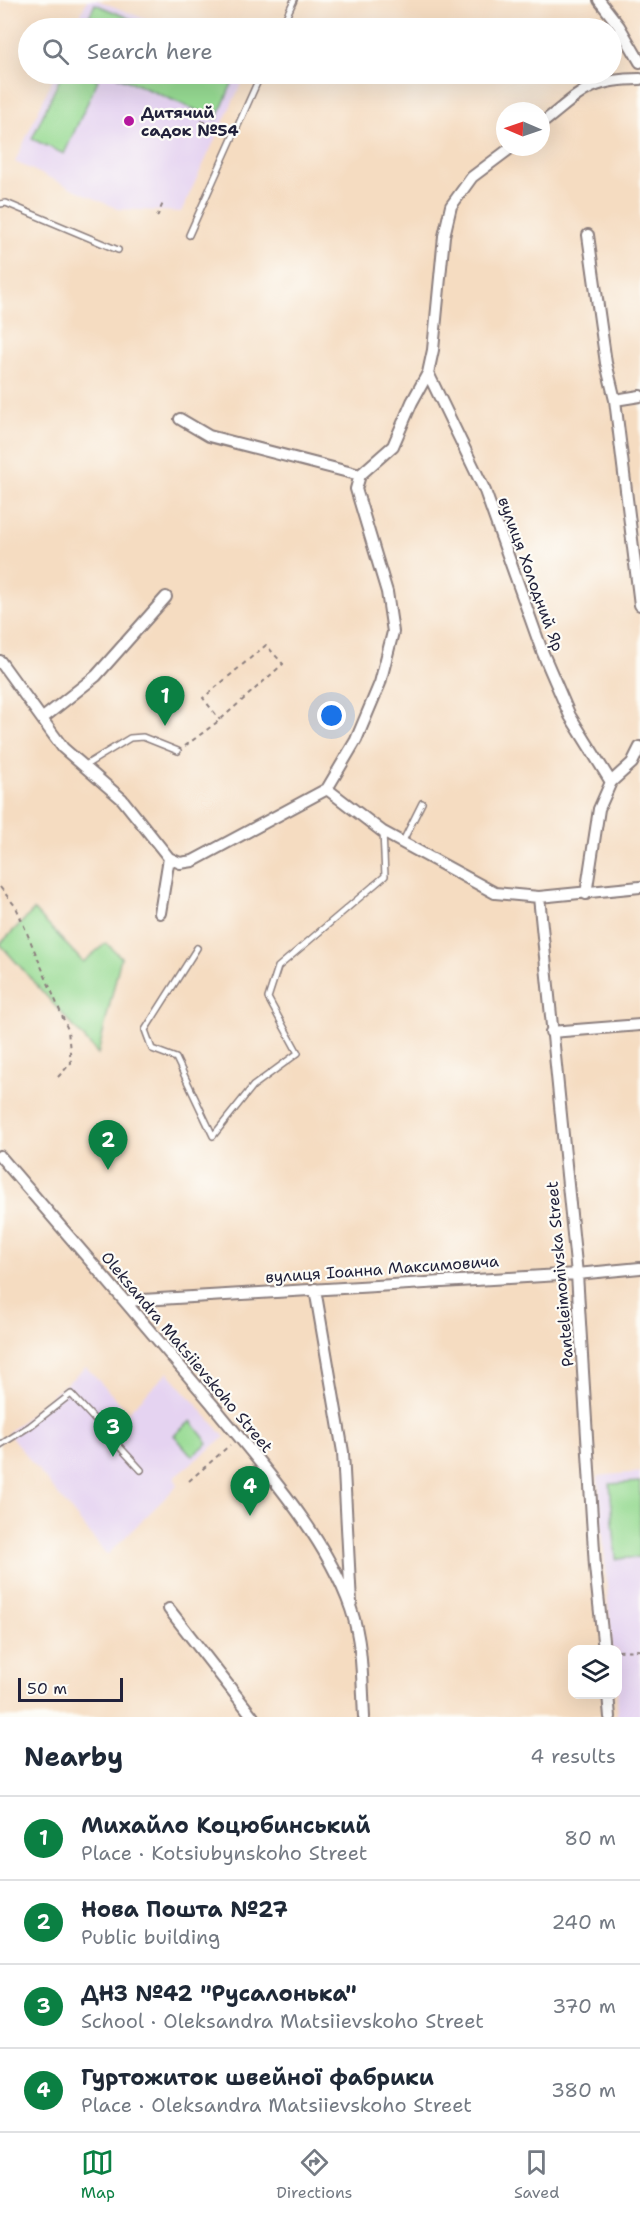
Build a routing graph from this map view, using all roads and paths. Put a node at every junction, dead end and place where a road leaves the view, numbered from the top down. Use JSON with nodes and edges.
{"nodes":[{"id":1,"x":294,"y":0,"type":"edge"},
{"id":2,"x":599,"y":0,"type":"edge"},
{"id":3,"x":286,"y":18,"type":"edge"},
{"id":4,"x":613,"y":18,"type":"edge"},
{"id":5,"x":622,"y":31,"type":"edge"},
{"id":6,"x":640,"y":62,"type":"edge"},
{"id":7,"x":622,"y":79,"type":"edge"},
{"id":8,"x":640,"y":79,"type":"edge"},
{"id":9,"x":257,"y":84,"type":"edge"},
{"id":10,"x":594,"y":84,"type":"edge"},
{"id":11,"x":550,"y":117,"type":"edge"},
{"id":12,"x":201,"y":121,"type":"dead end"},
{"id":13,"x":216,"y":127,"type":"dead end"},
{"id":14,"x":500,"y":156,"type":"edge"},
{"id":15,"x":163,"y":203,"type":"dead end"},
{"id":16,"x":0,"y":204,"type":"edge"},
{"id":17,"x":157,"y":217,"type":"dead end"},
{"id":18,"x":189,"y":235,"type":"dead end"},
{"id":19,"x":588,"y":235,"type":"dead end"},
{"id":20,"x":118,"y":250,"type":"dead end"},
{"id":21,"x":428,"y":373,"type":"junction"},
{"id":22,"x":640,"y":396,"type":"edge"},
{"id":23,"x":615,"y":400,"type":"junction"},
{"id":24,"x":180,"y":419,"type":"dead end"},
{"id":25,"x":360,"y":475,"type":"junction"},
{"id":26,"x":166,"y":597,"type":"dead end"},
{"id":27,"x":640,"y":605,"type":"edge"},
{"id":28,"x":0,"y":661,"type":"edge"},
{"id":29,"x":43,"y":718,"type":"junction"},
{"id":30,"x":220,"y":720,"type":"junction"},
{"id":31,"x":640,"y":747,"type":"edge"},
{"id":32,"x":178,"y":751,"type":"joint"},
{"id":33,"x":84,"y":765,"type":"junction"},
{"id":34,"x":612,"y":782,"type":"junction"},
{"id":35,"x":327,"y":789,"type":"junction"},
{"id":36,"x":422,"y":803,"type":"dead end"},
{"id":37,"x":383,"y":832,"type":"junction"},
{"id":38,"x":402,"y":843,"type":"junction"},
{"id":39,"x":169,"y":858,"type":"junction"},
{"id":40,"x":0,"y":887,"type":"edge"},
{"id":41,"x":640,"y":887,"type":"edge"},
{"id":42,"x":586,"y":894,"type":"junction"},
{"id":43,"x":539,"y":897,"type":"junction"},
{"id":44,"x":160,"y":913,"type":"dead end"},
{"id":45,"x":197,"y":948,"type":"dead end"},
{"id":46,"x":640,"y":1025,"type":"edge"},
{"id":47,"x":551,"y":1032,"type":"junction"},
{"id":48,"x":58,"y":1077,"type":"dead end"},
{"id":49,"x":0,"y":1156,"type":"edge"},
{"id":50,"x":640,"y":1268,"type":"edge"},
{"id":51,"x":577,"y":1274,"type":"junction"},
{"id":52,"x":315,"y":1288,"type":"junction"},
{"id":53,"x":126,"y":1301,"type":"junction"},
{"id":54,"x":239,"y":1438,"type":"junction"},
{"id":55,"x":0,"y":1445,"type":"edge"},
{"id":56,"x":141,"y":1470,"type":"dead end"},
{"id":57,"x":189,"y":1481,"type":"dead end"},
{"id":58,"x":169,"y":1609,"type":"dead end"},
{"id":59,"x":351,"y":1609,"type":"junction"},
{"id":60,"x":603,"y":1645,"type":"edge"},
{"id":61,"x":640,"y":1650,"type":"edge"},
{"id":62,"x":622,"y":1651,"type":"edge"},
{"id":63,"x":608,"y":1699,"type":"edge"},
{"id":64,"x":254,"y":1717,"type":"edge"},
{"id":65,"x":364,"y":1717,"type":"edge"},
{"id":66,"x":610,"y":1717,"type":"edge"}],
"edges":[{"from":1,"to":3,"type":"lane"},
{"from":2,"to":4,"type":"street"},
{"from":5,"to":6,"type":"street"},
{"from":7,"to":8,"type":"street"},
{"from":9,"to":18,"type":"lane"},
{"from":10,"to":11,"type":"street"},
{"from":12,"to":13,"type":"path"},
{"from":14,"to":21,"type":"street"},
{"from":15,"to":17,"type":"path"},
{"from":16,"to":20,"type":"lane"},
{"from":19,"to":23,"type":"street"},
{"from":21,"to":25,"type":"street"},
{"from":21,"to":34,"type":"street","name":"вулиця Холодний Яр"},
{"from":22,"to":23,"type":"street"},
{"from":23,"to":27,"type":"street"},
{"from":24,"to":25,"type":"street"},
{"from":25,"to":35,"type":"street"},
{"from":26,"to":29,"type":"street"},
{"from":28,"to":29,"type":"street"},
{"from":29,"to":33,"type":"street"},
{"from":30,"to":30,"type":"path"},
{"from":30,"to":32,"type":"path"},
{"from":31,"to":34,"type":"street"},
{"from":32,"to":33,"type":"lane"},
{"from":33,"to":39,"type":"street"},
{"from":34,"to":42,"type":"street"},
{"from":35,"to":37,"type":"street"},
{"from":35,"to":39,"type":"street"},
{"from":36,"to":38,"type":"lane"},
{"from":37,"to":38,"type":"street"},
{"from":37,"to":45,"type":"lane"},
{"from":38,"to":43,"type":"street"},
{"from":39,"to":44,"type":"street"},
{"from":40,"to":48,"type":"path"},
{"from":41,"to":42,"type":"street"},
{"from":42,"to":43,"type":"street"},
{"from":43,"to":47,"type":"street","name":"Panteleimonivska Street"},
{"from":46,"to":47,"type":"street"},
{"from":47,"to":51,"type":"street","name":"Panteleimonivska Street"},
{"from":49,"to":53,"type":"street","name":"Oleksandra Matsiievskoho Street"},
{"from":50,"to":51,"type":"street","name":"вулиця Іоанна Максимовича"},
{"from":51,"to":52,"type":"street","name":"вулиця Іоанна Максимовича"},
{"from":51,"to":60,"type":"street","name":"Panteleimonivska Street"},
{"from":52,"to":53,"type":"street","name":"вулиця Іоанна Максимовича"},
{"from":52,"to":59,"type":"street"},
{"from":53,"to":54,"type":"street","name":"Oleksandra Matsiievskoho Street"},
{"from":54,"to":57,"type":"path"},
{"from":54,"to":59,"type":"street","name":"Oleksandra Matsiievskoho Street"},
{"from":55,"to":56,"type":"lane"},
{"from":58,"to":64,"type":"street"},
{"from":59,"to":65,"type":"street","name":"Oleksandra Matsiievskoho Street"},
{"from":61,"to":62,"type":"path"},
{"from":63,"to":66,"type":"street"}]}
